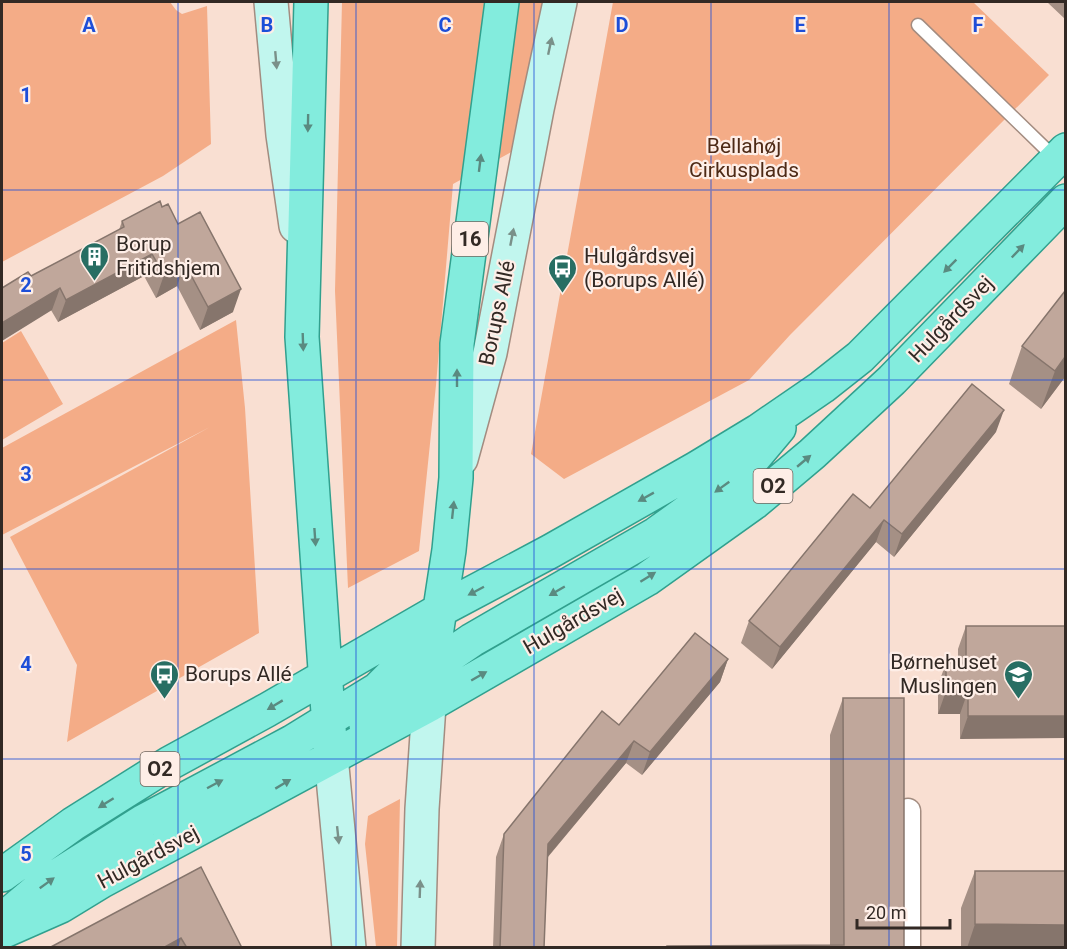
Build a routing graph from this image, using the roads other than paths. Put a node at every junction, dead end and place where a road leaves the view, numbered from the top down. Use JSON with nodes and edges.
{"nodes":[{"id":1,"x":271,"y":2,"type":"edge"},
{"id":2,"x":311,"y":2,"type":"edge"},
{"id":3,"x":502,"y":2,"type":"edge"},
{"id":4,"x":560,"y":2,"type":"edge"},
{"id":5,"x":918,"y":25,"type":"dead end"},
{"id":6,"x":1061,"y":155,"type":"edge"},
{"id":7,"x":1065,"y":201,"type":"edge"},
{"id":8,"x":304,"y":284,"type":"junction"},
{"id":9,"x":804,"y":399,"type":"junction"},
{"id":10,"x":456,"y":478,"type":"junction"},
{"id":11,"x":440,"y":610,"type":"junction"},
{"id":12,"x":431,"y":668,"type":"junction"},
{"id":13,"x":325,"y":675,"type":"junction"},
{"id":14,"x":429,"y":705,"type":"junction"},
{"id":15,"x":329,"y":719,"type":"junction"},
{"id":16,"x":331,"y":756,"type":"junction"},
{"id":17,"x":908,"y":812,"type":"dead end"},
{"id":18,"x":2,"y":875,"type":"edge"},
{"id":19,"x":2,"y":920,"type":"edge"},
{"id":20,"x":2,"y":932,"type":"edge"},
{"id":21,"x":350,"y":948,"type":"edge"},
{"id":22,"x":418,"y":948,"type":"edge"},
{"id":23,"x":908,"y":948,"type":"edge"}],
"edges":[{"from":1,"to":8,"type":"main road","one_way":true},
{"from":2,"to":8,"type":"main road","one_way":true},
{"from":10,"to":3,"type":"main road","number":"16","one_way":true},
{"from":10,"to":4,"type":"main road","name":"Borups Allé","one_way":true},
{"from":5,"to":6,"type":"lane"},
{"from":6,"to":9,"type":"main road","name":"Hulgårdsvej","number":"O2","one_way":true},
{"from":14,"to":7,"type":"main road","name":"Hulgårdsvej","number":"O2","one_way":true},
{"from":8,"to":13,"type":"main road","one_way":true},
{"from":9,"to":11,"type":"main road","name":"Hulgårdsvej","number":"O2","one_way":true},
{"from":9,"to":12,"type":"main road","one_way":true},
{"from":11,"to":10,"type":"main road","name":"Borups Allé","number":"16","one_way":true},
{"from":11,"to":12,"type":"main road","name":"Borups Allé","number":"16"},
{"from":11,"to":13,"type":"main road","name":"Hulgårdsvej","number":"O2"},
{"from":11,"to":15,"type":"main road"},
{"from":12,"to":14,"type":"main road","name":"Borups Allé","number":"16"},
{"from":12,"to":16,"type":"main road"},
{"from":13,"to":15,"type":"main road"},
{"from":13,"to":18,"type":"main road","name":"Hulgårdsvej","number":"O2","one_way":true},
{"from":14,"to":16,"type":"main road","name":"Hulgårdsvej","number":"O2"},
{"from":22,"to":14,"type":"main road","name":"Borups Allé","one_way":true},
{"from":15,"to":16,"type":"main road"},
{"from":19,"to":15,"type":"main road","one_way":true},
{"from":20,"to":16,"type":"main road","name":"Hulgårdsvej","number":"O2","one_way":true},
{"from":16,"to":21,"type":"main road","one_way":true},
{"from":17,"to":23,"type":"street"}]}
